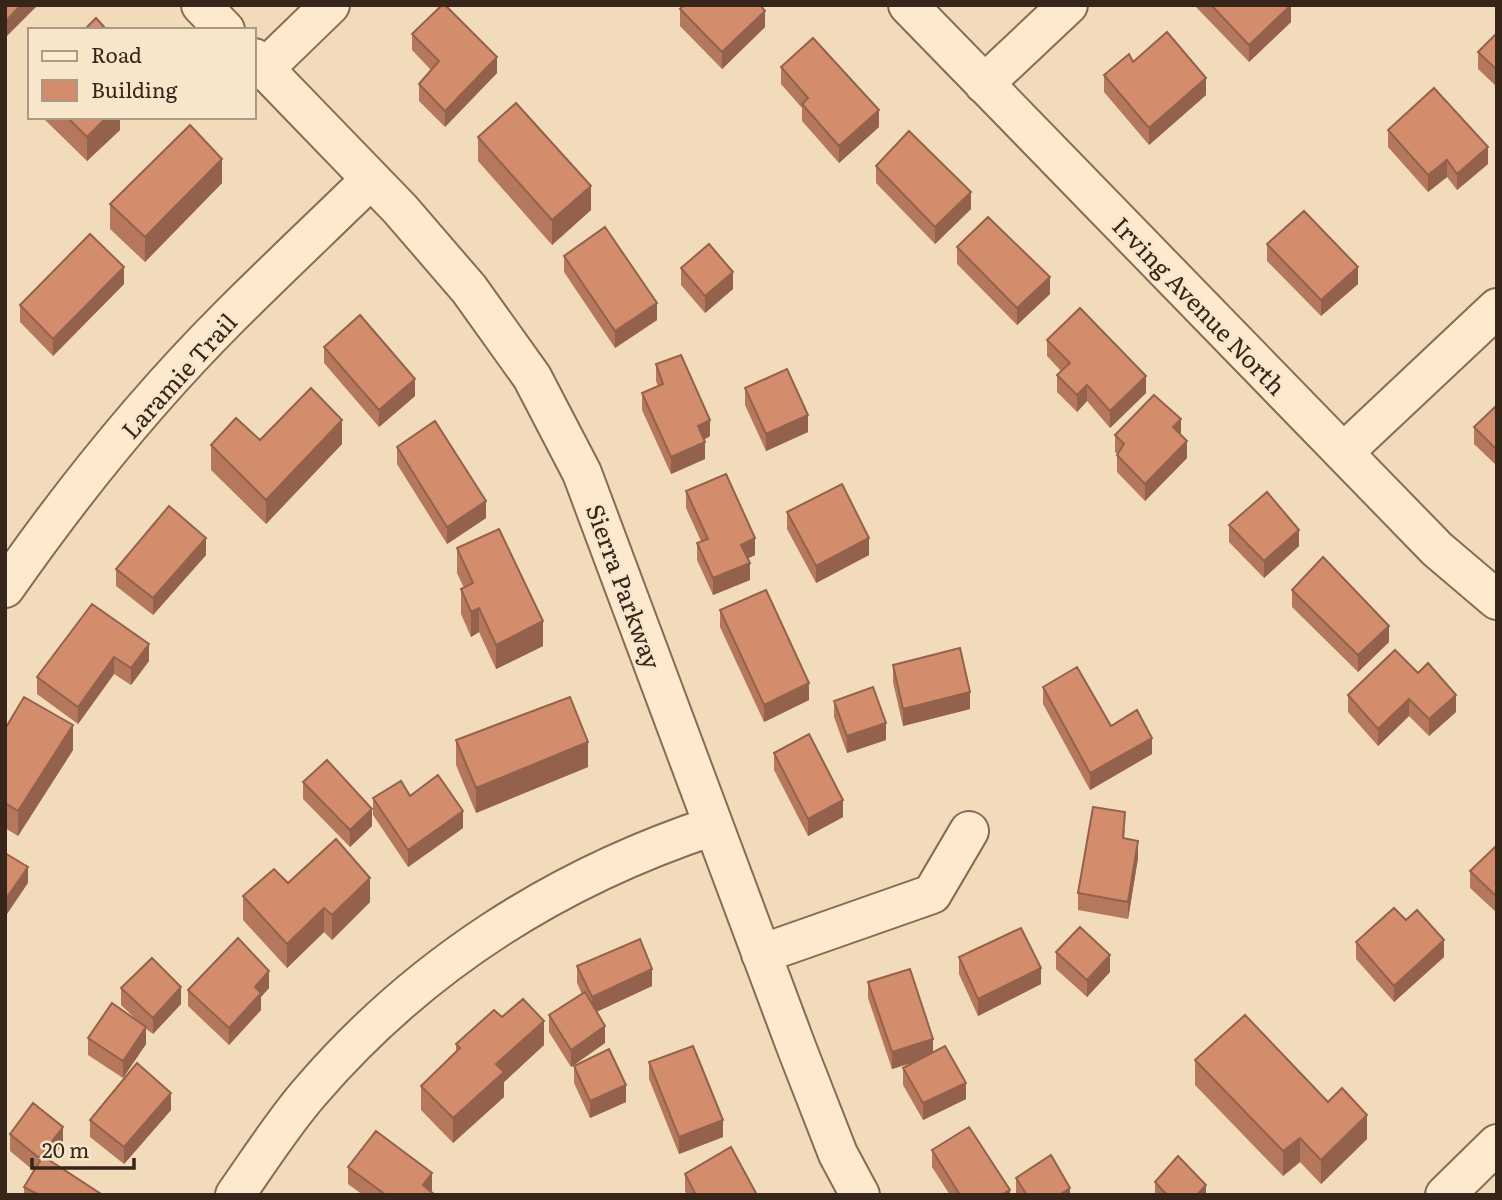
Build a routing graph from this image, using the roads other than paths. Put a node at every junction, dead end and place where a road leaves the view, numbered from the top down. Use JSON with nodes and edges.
{"nodes":[{"id":1,"x":201,"y":5,"type":"edge"},
{"id":2,"x":330,"y":5,"type":"edge"},
{"id":3,"x":908,"y":5,"type":"edge"},
{"id":4,"x":1068,"y":5,"type":"edge"},
{"id":5,"x":223,"y":28,"type":"edge"},
{"id":6,"x":259,"y":63,"type":"edge"},
{"id":7,"x":984,"y":84,"type":"junction"},
{"id":8,"x":371,"y":179,"type":"junction"},
{"id":9,"x":1497,"y":308,"type":"edge"},
{"id":10,"x":1344,"y":453,"type":"junction"},
{"id":11,"x":5,"y":588,"type":"edge"},
{"id":12,"x":1497,"y":600,"type":"edge"},
{"id":13,"x":713,"y":826,"type":"junction"},
{"id":14,"x":969,"y":831,"type":"dead end"},
{"id":15,"x":761,"y":954,"type":"junction"},
{"id":16,"x":1497,"y":1144,"type":"edge"},
{"id":17,"x":235,"y":1195,"type":"edge"},
{"id":18,"x":860,"y":1195,"type":"edge"},
{"id":19,"x":1445,"y":1195,"type":"edge"}],
"edges":[{"from":1,"to":5,"type":"street"},
{"from":2,"to":6,"type":"street"},
{"from":3,"to":7,"type":"street","name":"Irving Avenue North"},
{"from":4,"to":7,"type":"street"},
{"from":6,"to":8,"type":"street","name":"Sierra Parkway"},
{"from":7,"to":10,"type":"street","name":"Irving Avenue North"},
{"from":8,"to":11,"type":"street","name":"Laramie Trail"},
{"from":8,"to":13,"type":"street","name":"Sierra Parkway"},
{"from":9,"to":10,"type":"street"},
{"from":10,"to":12,"type":"street","name":"Irving Avenue North"},
{"from":13,"to":15,"type":"street","name":"Sierra Parkway"},
{"from":13,"to":17,"type":"street"},
{"from":14,"to":15,"type":"street"},
{"from":15,"to":18,"type":"street","name":"Sierra Parkway"},
{"from":16,"to":19,"type":"street"}]}
